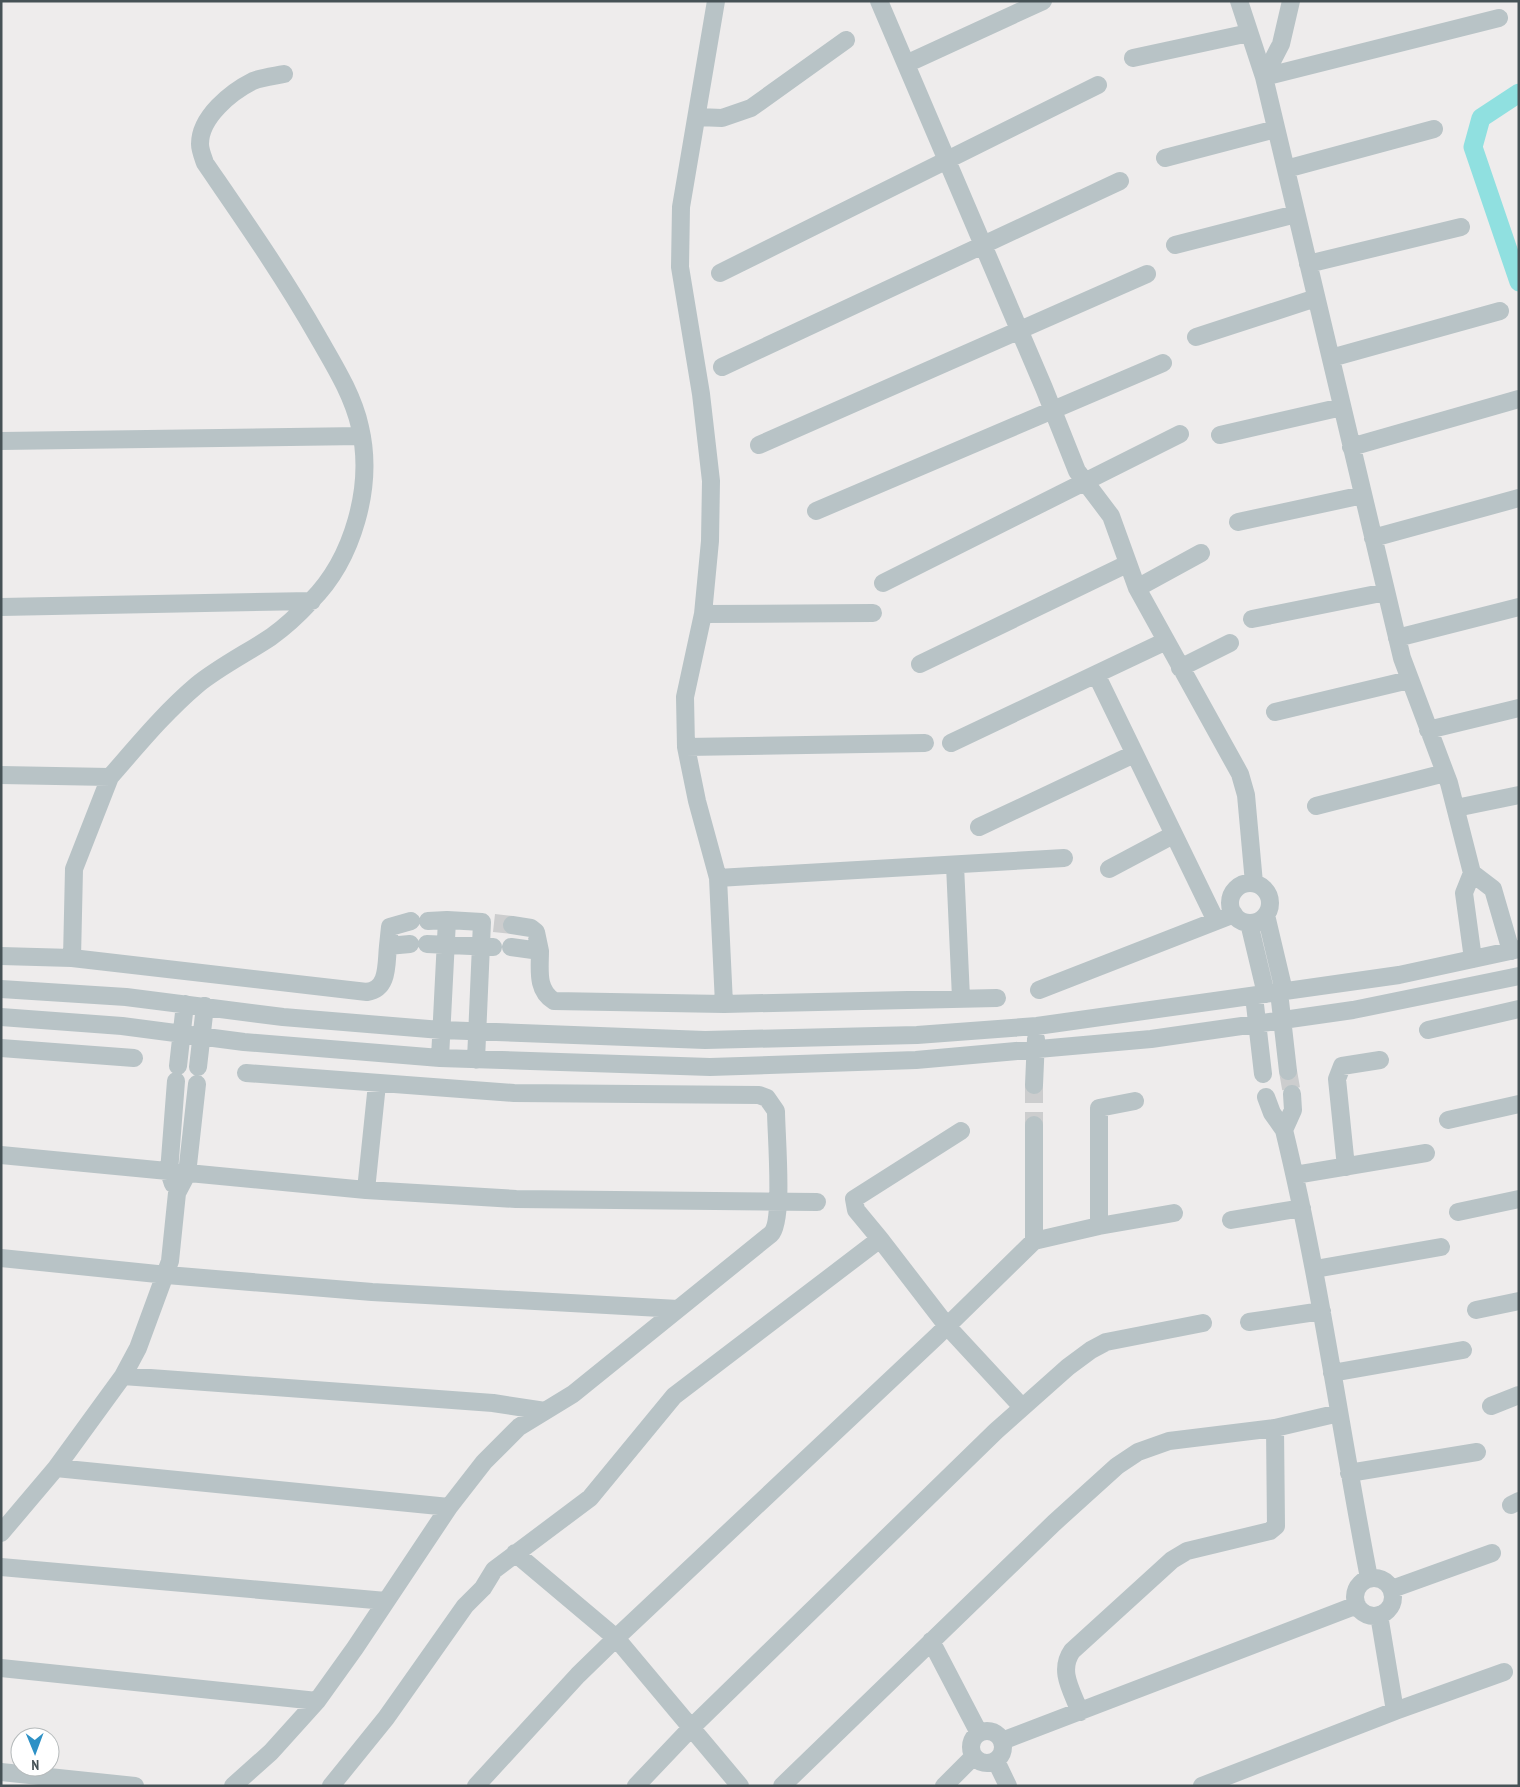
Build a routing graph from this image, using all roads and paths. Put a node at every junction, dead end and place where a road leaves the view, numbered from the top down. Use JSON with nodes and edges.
{"nodes":[{"id":1,"x":716,"y":1,"type":"edge"},
{"id":2,"x":879,"y":1,"type":"edge"},
{"id":3,"x":1043,"y":1,"type":"edge"},
{"id":4,"x":1239,"y":1,"type":"edge"},
{"id":5,"x":1291,"y":1,"type":"edge"},
{"id":6,"x":1499,"y":18,"type":"dead end"},
{"id":7,"x":1249,"y":33,"type":"junction"},
{"id":8,"x":846,"y":40,"type":"dead end"},
{"id":9,"x":1133,"y":58,"type":"dead end"},
{"id":10,"x":906,"y":64,"type":"junction"},
{"id":11,"x":284,"y":74,"type":"dead end"},
{"id":12,"x":1264,"y":77,"type":"junction"},
{"id":13,"x":1098,"y":85,"type":"dead end"},
{"id":14,"x":698,"y":117,"type":"junction"},
{"id":15,"x":1434,"y":128,"type":"dead end"},
{"id":16,"x":1276,"y":129,"type":"junction"},
{"id":17,"x":1165,"y":158,"type":"dead end"},
{"id":18,"x":947,"y":160,"type":"junction"},
{"id":19,"x":1286,"y":169,"type":"junction"},
{"id":20,"x":1120,"y":181,"type":"dead end"},
{"id":21,"x":1296,"y":214,"type":"junction"},
{"id":22,"x":1461,"y":227,"type":"dead end"},
{"id":23,"x":983,"y":245,"type":"junction"},
{"id":24,"x":1174,"y":245,"type":"dead end"},
{"id":25,"x":1308,"y":264,"type":"junction"},
{"id":26,"x":720,"y":273,"type":"dead end"},
{"id":27,"x":1147,"y":274,"type":"dead end"},
{"id":28,"x":1316,"y":298,"type":"junction"},
{"id":29,"x":1500,"y":311,"type":"dead end"},
{"id":30,"x":1020,"y":330,"type":"junction"},
{"id":31,"x":1196,"y":336,"type":"dead end"},
{"id":32,"x":1331,"y":358,"type":"junction"},
{"id":33,"x":1163,"y":363,"type":"dead end"},
{"id":34,"x":722,"y":367,"type":"dead end"},
{"id":35,"x":1519,"y":399,"type":"edge"},
{"id":36,"x":1342,"y":407,"type":"junction"},
{"id":37,"x":1053,"y":410,"type":"junction"},
{"id":38,"x":1180,"y":434,"type":"dead end"},
{"id":39,"x":1220,"y":435,"type":"dead end"},
{"id":40,"x":361,"y":436,"type":"junction"},
{"id":41,"x":1,"y":441,"type":"edge"},
{"id":42,"x":758,"y":445,"type":"dead end"},
{"id":43,"x":1351,"y":447,"type":"junction"},
{"id":44,"x":1086,"y":482,"type":"junction"},
{"id":45,"x":1363,"y":495,"type":"junction"},
{"id":46,"x":1519,"y":498,"type":"edge"},
{"id":47,"x":816,"y":512,"type":"dead end"},
{"id":48,"x":1238,"y":522,"type":"dead end"},
{"id":49,"x":1373,"y":538,"type":"junction"},
{"id":50,"x":1201,"y":553,"type":"dead end"},
{"id":51,"x":1128,"y":564,"type":"junction"},
{"id":52,"x":883,"y":583,"type":"dead end"},
{"id":53,"x":1137,"y":588,"type":"junction"},
{"id":54,"x":1386,"y":592,"type":"junction"},
{"id":55,"x":312,"y":601,"type":"junction"},
{"id":56,"x":1,"y":607,"type":"edge"},
{"id":57,"x":1519,"y":607,"type":"edge"},
{"id":58,"x":873,"y":613,"type":"dead end"},
{"id":59,"x":703,"y":614,"type":"junction"},
{"id":60,"x":1252,"y":619,"type":"dead end"},
{"id":61,"x":1397,"y":638,"type":"junction"},
{"id":62,"x":1166,"y":641,"type":"junction"},
{"id":63,"x":1230,"y":643,"type":"dead end"},
{"id":64,"x":920,"y":664,"type":"dead end"},
{"id":65,"x":1180,"y":668,"type":"junction"},
{"id":66,"x":1096,"y":674,"type":"junction"},
{"id":67,"x":1409,"y":680,"type":"junction"},
{"id":68,"x":1519,"y":708,"type":"edge"},
{"id":69,"x":1275,"y":712,"type":"dead end"},
{"id":70,"x":1428,"y":730,"type":"junction"},
{"id":71,"x":925,"y":743,"type":"dead end"},
{"id":72,"x":951,"y":743,"type":"dead end"},
{"id":73,"x":686,"y":747,"type":"junction"},
{"id":74,"x":1134,"y":754,"type":"junction"},
{"id":75,"x":1445,"y":773,"type":"junction"},
{"id":76,"x":1,"y":775,"type":"edge"},
{"id":77,"x":110,"y":777,"type":"junction"},
{"id":78,"x":1519,"y":794,"type":"edge"},
{"id":79,"x":1316,"y":806,"type":"dead end"},
{"id":80,"x":1456,"y":808,"type":"junction"},
{"id":81,"x":979,"y":827,"type":"dead end"},
{"id":82,"x":1173,"y":835,"type":"junction"},
{"id":83,"x":1064,"y":858,"type":"dead end"},
{"id":84,"x":955,"y":865,"type":"junction"},
{"id":85,"x":1109,"y":869,"type":"dead end"},
{"id":86,"x":1472,"y":873,"type":"junction"},
{"id":87,"x":718,"y":878,"type":"junction"},
{"id":88,"x":1254,"y":883,"type":"junction"},
{"id":89,"x":1266,"y":914,"type":"junction"},
{"id":90,"x":1241,"y":918,"type":"junction"},
{"id":91,"x":447,"y":920,"type":"junction"},
{"id":92,"x":1216,"y":921,"type":"junction"},
{"id":93,"x":512,"y":925,"type":"tunnel mouth"},
{"id":94,"x":446,"y":944,"type":"junction"},
{"id":95,"x":388,"y":946,"type":"junction"},
{"id":96,"x":487,"y":946,"type":"junction"},
{"id":97,"x":511,"y":947,"type":"dead end"},
{"id":98,"x":1515,"y":950,"type":"edge"},
{"id":99,"x":540,"y":951,"type":"junction"},
{"id":100,"x":1,"y":956,"type":"edge"},
{"id":101,"x":72,"y":958,"type":"junction"},
{"id":102,"x":1474,"y":959,"type":"junction"},
{"id":103,"x":1519,"y":976,"type":"edge"},
{"id":104,"x":1,"y":989,"type":"edge"},
{"id":105,"x":1039,"y":990,"type":"dead end"},
{"id":106,"x":1271,"y":993,"type":"junction"},
{"id":107,"x":961,"y":998,"type":"junction"},
{"id":108,"x":997,"y":998,"type":"dead end"},
{"id":109,"x":185,"y":1004,"type":"junction"},
{"id":110,"x":724,"y":1004,"type":"junction"},
{"id":111,"x":205,"y":1006,"type":"junction"},
{"id":112,"x":1519,"y":1009,"type":"edge"},
{"id":113,"x":1,"y":1017,"type":"edge"},
{"id":114,"x":1283,"y":1020,"type":"junction"},
{"id":115,"x":1256,"y":1024,"type":"junction"},
{"id":116,"x":1037,"y":1026,"type":"junction"},
{"id":117,"x":441,"y":1030,"type":"junction"},
{"id":118,"x":1428,"y":1030,"type":"dead end"},
{"id":119,"x":478,"y":1031,"type":"junction"},
{"id":120,"x":180,"y":1034,"type":"junction"},
{"id":121,"x":202,"y":1036,"type":"junction"},
{"id":122,"x":1,"y":1048,"type":"edge"},
{"id":123,"x":1035,"y":1049,"type":"junction"},
{"id":124,"x":134,"y":1058,"type":"dead end"},
{"id":125,"x":440,"y":1058,"type":"junction"},
{"id":126,"x":476,"y":1060,"type":"junction"},
{"id":127,"x":1380,"y":1060,"type":"dead end"},
{"id":128,"x":1288,"y":1070,"type":"tunnel mouth"},
{"id":129,"x":246,"y":1073,"type":"dead end"},
{"id":130,"x":1263,"y":1074,"type":"dead end"},
{"id":131,"x":176,"y":1081,"type":"junction"},
{"id":132,"x":197,"y":1082,"type":"junction"},
{"id":133,"x":377,"y":1084,"type":"junction"},
{"id":134,"x":1034,"y":1084,"type":"tunnel mouth"},
{"id":135,"x":1292,"y":1094,"type":"tunnel mouth"},
{"id":136,"x":1266,"y":1097,"type":"dead end"},
{"id":137,"x":1135,"y":1101,"type":"dead end"},
{"id":138,"x":1519,"y":1104,"type":"edge"},
{"id":139,"x":1448,"y":1120,"type":"dead end"},
{"id":140,"x":1034,"y":1125,"type":"tunnel mouth"},
{"id":141,"x":1284,"y":1130,"type":"junction"},
{"id":142,"x":961,"y":1131,"type":"dead end"},
{"id":143,"x":1426,"y":1153,"type":"dead end"},
{"id":144,"x":1,"y":1155,"type":"edge"},
{"id":145,"x":1346,"y":1166,"type":"junction"},
{"id":146,"x":169,"y":1172,"type":"junction"},
{"id":147,"x":187,"y":1174,"type":"junction"},
{"id":148,"x":1295,"y":1175,"type":"junction"},
{"id":149,"x":366,"y":1190,"type":"junction"},
{"id":150,"x":177,"y":1193,"type":"junction"},
{"id":151,"x":1519,"y":1199,"type":"edge"},
{"id":152,"x":778,"y":1202,"type":"junction"},
{"id":153,"x":817,"y":1202,"type":"dead end"},
{"id":154,"x":1302,"y":1208,"type":"junction"},
{"id":155,"x":1458,"y":1212,"type":"dead end"},
{"id":156,"x":1174,"y":1213,"type":"dead end"},
{"id":157,"x":1231,"y":1220,"type":"dead end"},
{"id":158,"x":1099,"y":1226,"type":"junction"},
{"id":159,"x":880,"y":1239,"type":"junction"},
{"id":160,"x":1034,"y":1241,"type":"junction"},
{"id":161,"x":1441,"y":1247,"type":"dead end"},
{"id":162,"x":1,"y":1258,"type":"edge"},
{"id":163,"x":1315,"y":1269,"type":"junction"},
{"id":164,"x":167,"y":1275,"type":"junction"},
{"id":165,"x":1519,"y":1301,"type":"edge"},
{"id":166,"x":678,"y":1309,"type":"junction"},
{"id":167,"x":1476,"y":1310,"type":"dead end"},
{"id":168,"x":1322,"y":1311,"type":"junction"},
{"id":169,"x":1249,"y":1322,"type":"dead end"},
{"id":170,"x":1203,"y":1323,"type":"dead end"},
{"id":171,"x":947,"y":1326,"type":"junction"},
{"id":172,"x":1463,"y":1350,"type":"dead end"},
{"id":173,"x":1332,"y":1373,"type":"junction"},
{"id":174,"x":123,"y":1376,"type":"junction"},
{"id":175,"x":1519,"y":1395,"type":"edge"},
{"id":176,"x":1491,"y":1406,"type":"dead end"},
{"id":177,"x":1022,"y":1407,"type":"junction"},
{"id":178,"x":545,"y":1411,"type":"junction"},
{"id":179,"x":1339,"y":1413,"type":"junction"},
{"id":180,"x":1275,"y":1428,"type":"junction"},
{"id":181,"x":1477,"y":1452,"type":"dead end"},
{"id":182,"x":56,"y":1468,"type":"junction"},
{"id":183,"x":1349,"y":1473,"type":"junction"},
{"id":184,"x":449,"y":1507,"type":"junction"},
{"id":185,"x":1,"y":1533,"type":"edge"},
{"id":186,"x":515,"y":1553,"type":"junction"},
{"id":187,"x":1492,"y":1553,"type":"dead end"},
{"id":188,"x":1,"y":1567,"type":"edge"},
{"id":189,"x":1369,"y":1578,"type":"junction"},
{"id":190,"x":1392,"y":1589,"type":"junction"},
{"id":191,"x":386,"y":1602,"type":"junction"},
{"id":192,"x":1357,"y":1605,"type":"junction"},
{"id":193,"x":1379,"y":1615,"type":"junction"},
{"id":194,"x":616,"y":1638,"type":"junction"},
{"id":195,"x":931,"y":1641,"type":"junction"},
{"id":196,"x":1,"y":1668,"type":"edge"},
{"id":197,"x":1504,"y":1672,"type":"dead end"},
{"id":198,"x":317,"y":1701,"type":"junction"},
{"id":199,"x":1395,"y":1711,"type":"junction"},
{"id":200,"x":1080,"y":1712,"type":"junction"},
{"id":201,"x":692,"y":1727,"type":"junction"},
{"id":202,"x":979,"y":1733,"type":"junction"},
{"id":203,"x":1002,"y":1741,"type":"junction"},
{"id":204,"x":973,"y":1757,"type":"junction"},
{"id":205,"x":996,"y":1761,"type":"junction"},
{"id":206,"x":1,"y":1772,"type":"edge"},
{"id":207,"x":135,"y":1786,"type":"edge"},
{"id":208,"x":233,"y":1786,"type":"edge"},
{"id":209,"x":331,"y":1786,"type":"edge"},
{"id":210,"x":476,"y":1786,"type":"edge"},
{"id":211,"x":636,"y":1786,"type":"edge"},
{"id":212,"x":740,"y":1786,"type":"edge"},
{"id":213,"x":782,"y":1786,"type":"edge"},
{"id":214,"x":944,"y":1786,"type":"edge"},
{"id":215,"x":1008,"y":1786,"type":"edge"},
{"id":216,"x":1202,"y":1786,"type":"edge"}],
"edges":[{"from":1,"to":14,"type":"street"},
{"from":2,"to":10,"type":"street"},
{"from":3,"to":10,"type":"street"},
{"from":4,"to":7,"type":"street"},
{"from":5,"to":12,"type":"street"},
{"from":6,"to":12,"type":"street"},
{"from":7,"to":9,"type":"street"},
{"from":7,"to":12,"type":"street"},
{"from":8,"to":14,"type":"street"},
{"from":10,"to":18,"type":"street"},
{"from":11,"to":40,"type":"street"},
{"from":12,"to":16,"type":"street"},
{"from":13,"to":18,"type":"street"},
{"from":14,"to":59,"type":"street"},
{"from":15,"to":19,"type":"street"},
{"from":16,"to":17,"type":"street"},
{"from":16,"to":19,"type":"street"},
{"from":18,"to":23,"type":"street"},
{"from":18,"to":26,"type":"street"},
{"from":19,"to":21,"type":"street"},
{"from":20,"to":23,"type":"street"},
{"from":21,"to":24,"type":"street"},
{"from":21,"to":25,"type":"street"},
{"from":22,"to":25,"type":"street"},
{"from":23,"to":30,"type":"street"},
{"from":23,"to":34,"type":"street"},
{"from":25,"to":28,"type":"street"},
{"from":27,"to":30,"type":"street"},
{"from":28,"to":31,"type":"street"},
{"from":28,"to":32,"type":"street"},
{"from":29,"to":32,"type":"street"},
{"from":30,"to":37,"type":"street"},
{"from":30,"to":42,"type":"street"},
{"from":32,"to":36,"type":"street"},
{"from":33,"to":37,"type":"street"},
{"from":35,"to":43,"type":"street"},
{"from":36,"to":39,"type":"street"},
{"from":36,"to":43,"type":"street"},
{"from":37,"to":44,"type":"street"},
{"from":37,"to":47,"type":"street"},
{"from":38,"to":44,"type":"street"},
{"from":40,"to":41,"type":"street"},
{"from":40,"to":55,"type":"street"},
{"from":43,"to":45,"type":"street"},
{"from":44,"to":51,"type":"street"},
{"from":44,"to":52,"type":"street"},
{"from":45,"to":48,"type":"street"},
{"from":45,"to":49,"type":"street"},
{"from":46,"to":49,"type":"street"},
{"from":49,"to":54,"type":"street"},
{"from":50,"to":53,"type":"street"},
{"from":51,"to":53,"type":"street"},
{"from":51,"to":64,"type":"street"},
{"from":53,"to":62,"type":"street"},
{"from":54,"to":60,"type":"street"},
{"from":54,"to":61,"type":"street"},
{"from":55,"to":56,"type":"street"},
{"from":55,"to":77,"type":"street"},
{"from":57,"to":61,"type":"street"},
{"from":58,"to":59,"type":"street"},
{"from":59,"to":73,"type":"street"},
{"from":61,"to":67,"type":"street"},
{"from":62,"to":65,"type":"street"},
{"from":62,"to":66,"type":"street"},
{"from":63,"to":65,"type":"street"},
{"from":65,"to":88,"type":"street"},
{"from":66,"to":72,"type":"street"},
{"from":66,"to":74,"type":"street"},
{"from":67,"to":69,"type":"street"},
{"from":67,"to":70,"type":"street"},
{"from":68,"to":70,"type":"street"},
{"from":70,"to":75,"type":"street"},
{"from":71,"to":73,"type":"street"},
{"from":73,"to":87,"type":"street"},
{"from":74,"to":81,"type":"street"},
{"from":74,"to":82,"type":"street"},
{"from":75,"to":79,"type":"street"},
{"from":75,"to":80,"type":"street"},
{"from":76,"to":77,"type":"street"},
{"from":77,"to":101,"type":"street"},
{"from":78,"to":80,"type":"street"},
{"from":80,"to":86,"type":"street"},
{"from":82,"to":85,"type":"street"},
{"from":82,"to":92,"type":"street"},
{"from":83,"to":84,"type":"street"},
{"from":84,"to":87,"type":"street"},
{"from":84,"to":107,"type":"street"},
{"from":86,"to":98,"type":"street"},
{"from":86,"to":102,"type":"street"},
{"from":87,"to":110,"type":"street"},
{"from":88,"to":89,"type":"street"},
{"from":88,"to":90,"type":"street"},
{"from":89,"to":90,"type":"street"},
{"from":89,"to":106,"type":"street"},
{"from":90,"to":92,"type":"street"},
{"from":90,"to":106,"type":"street"},
{"from":91,"to":94,"type":"street"},
{"from":91,"to":95,"type":"street"},
{"from":91,"to":96,"type":"street"},
{"from":92,"to":105,"type":"street"},
{"from":93,"to":99,"type":"street"},
{"from":94,"to":95,"type":"street"},
{"from":94,"to":96,"type":"street"},
{"from":94,"to":117,"type":"street"},
{"from":95,"to":101,"type":"street"},
{"from":96,"to":119,"type":"street"},
{"from":97,"to":99,"type":"street"},
{"from":98,"to":102,"type":"street"},
{"from":99,"to":110,"type":"street"},
{"from":100,"to":101,"type":"street"},
{"from":102,"to":106,"type":"street"},
{"from":103,"to":114,"type":"street"},
{"from":104,"to":109,"type":"street"},
{"from":106,"to":114,"type":"street"},
{"from":106,"to":115,"type":"street"},
{"from":106,"to":116,"type":"street"},
{"from":107,"to":108,"type":"street"},
{"from":107,"to":110,"type":"street"},
{"from":109,"to":111,"type":"street"},
{"from":109,"to":120,"type":"street"},
{"from":111,"to":117,"type":"street"},
{"from":111,"to":121,"type":"street"},
{"from":112,"to":118,"type":"street"},
{"from":113,"to":120,"type":"street"},
{"from":114,"to":115,"type":"street"},
{"from":114,"to":128,"type":"street"},
{"from":115,"to":123,"type":"street"},
{"from":115,"to":130,"type":"street"},
{"from":116,"to":119,"type":"street"},
{"from":116,"to":123,"type":"street"},
{"from":117,"to":119,"type":"street"},
{"from":117,"to":125,"type":"street"},
{"from":119,"to":126,"type":"street"},
{"from":120,"to":121,"type":"street"},
{"from":120,"to":131,"type":"street"},
{"from":121,"to":125,"type":"street"},
{"from":121,"to":132,"type":"street"},
{"from":122,"to":124,"type":"street"},
{"from":123,"to":126,"type":"street"},
{"from":123,"to":134,"type":"street"},
{"from":125,"to":126,"type":"street"},
{"from":127,"to":145,"type":"street"},
{"from":129,"to":133,"type":"street"},
{"from":131,"to":132,"type":"street"},
{"from":131,"to":146,"type":"street"},
{"from":132,"to":147,"type":"street"},
{"from":133,"to":149,"type":"street"},
{"from":133,"to":152,"type":"street"},
{"from":135,"to":141,"type":"street"},
{"from":136,"to":141,"type":"street"},
{"from":137,"to":158,"type":"street"},
{"from":138,"to":139,"type":"street"},
{"from":140,"to":160,"type":"street"},
{"from":141,"to":148,"type":"street"},
{"from":142,"to":159,"type":"street"},
{"from":143,"to":145,"type":"street"},
{"from":144,"to":146,"type":"street"},
{"from":145,"to":148,"type":"street"},
{"from":146,"to":147,"type":"street"},
{"from":146,"to":150,"type":"street"},
{"from":147,"to":149,"type":"street"},
{"from":147,"to":150,"type":"street"},
{"from":148,"to":154,"type":"street"},
{"from":149,"to":152,"type":"street"},
{"from":150,"to":164,"type":"street"},
{"from":151,"to":155,"type":"street"},
{"from":152,"to":153,"type":"street"},
{"from":152,"to":166,"type":"street"},
{"from":154,"to":157,"type":"street"},
{"from":154,"to":163,"type":"street"},
{"from":156,"to":158,"type":"street"},
{"from":158,"to":160,"type":"street"},
{"from":159,"to":171,"type":"street"},
{"from":159,"to":186,"type":"street"},
{"from":160,"to":171,"type":"street"},
{"from":161,"to":163,"type":"street"},
{"from":162,"to":164,"type":"street"},
{"from":163,"to":168,"type":"street"},
{"from":164,"to":166,"type":"street"},
{"from":164,"to":174,"type":"street"},
{"from":165,"to":167,"type":"street"},
{"from":166,"to":178,"type":"street"},
{"from":168,"to":169,"type":"street"},
{"from":168,"to":173,"type":"street"},
{"from":170,"to":177,"type":"street"},
{"from":171,"to":177,"type":"street"},
{"from":171,"to":194,"type":"street"},
{"from":172,"to":173,"type":"street"},
{"from":173,"to":179,"type":"street"},
{"from":174,"to":178,"type":"street"},
{"from":174,"to":182,"type":"street"},
{"from":175,"to":176,"type":"street"},
{"from":177,"to":201,"type":"street"},
{"from":178,"to":184,"type":"street"},
{"from":179,"to":180,"type":"street"},
{"from":179,"to":183,"type":"street"},
{"from":180,"to":195,"type":"street"},
{"from":180,"to":200,"type":"street"},
{"from":181,"to":183,"type":"street"},
{"from":182,"to":184,"type":"street"},
{"from":182,"to":185,"type":"street"},
{"from":183,"to":189,"type":"street"},
{"from":184,"to":191,"type":"street"},
{"from":186,"to":194,"type":"street"},
{"from":186,"to":209,"type":"street"},
{"from":187,"to":190,"type":"street"},
{"from":188,"to":191,"type":"street"},
{"from":189,"to":190,"type":"street"},
{"from":189,"to":192,"type":"street"},
{"from":190,"to":193,"type":"street"},
{"from":191,"to":198,"type":"street"},
{"from":192,"to":193,"type":"street"},
{"from":192,"to":200,"type":"street"},
{"from":193,"to":199,"type":"street"},
{"from":194,"to":201,"type":"street"},
{"from":194,"to":210,"type":"street"},
{"from":195,"to":202,"type":"street"},
{"from":195,"to":213,"type":"street"},
{"from":196,"to":198,"type":"street"},
{"from":197,"to":199,"type":"street"},
{"from":198,"to":208,"type":"street"},
{"from":199,"to":216,"type":"street"},
{"from":200,"to":203,"type":"street"},
{"from":201,"to":211,"type":"street"},
{"from":201,"to":212,"type":"street"},
{"from":202,"to":203,"type":"street"},
{"from":202,"to":204,"type":"street"},
{"from":203,"to":205,"type":"street"},
{"from":204,"to":205,"type":"street"},
{"from":204,"to":214,"type":"street"},
{"from":205,"to":215,"type":"street"},
{"from":206,"to":207,"type":"street"}]}
